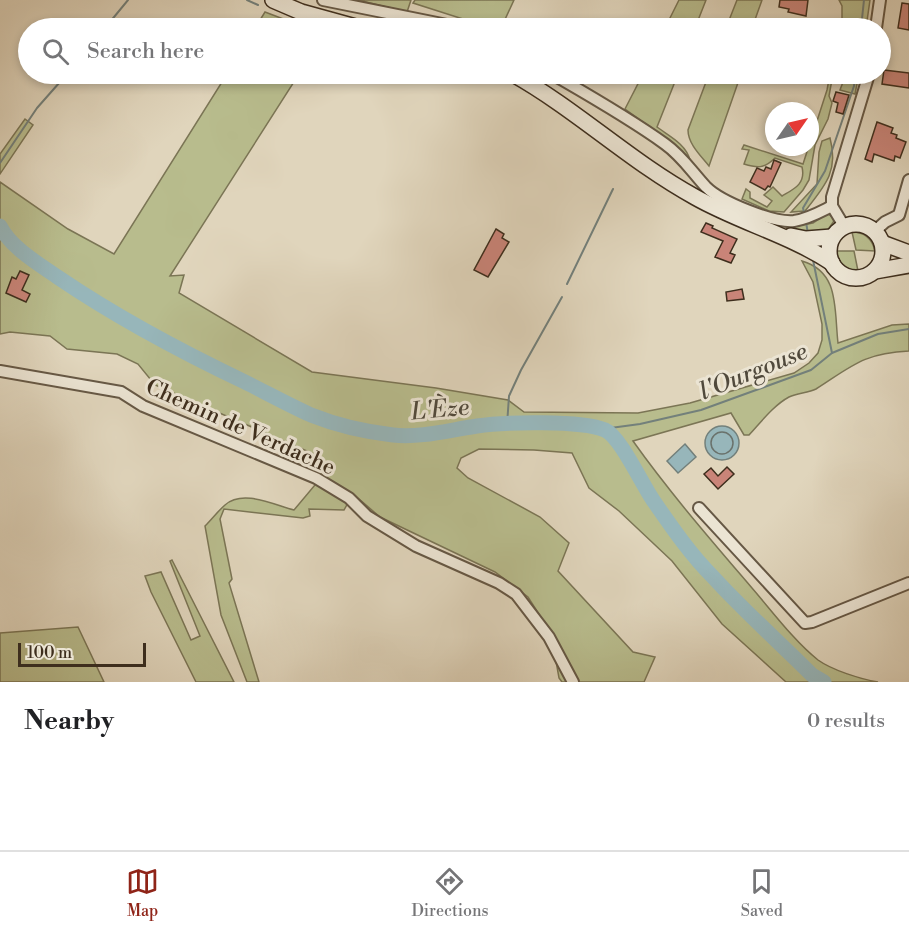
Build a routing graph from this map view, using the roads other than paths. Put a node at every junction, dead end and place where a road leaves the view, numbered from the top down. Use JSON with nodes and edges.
{"nodes":[{"id":1,"x":273,"y":0,"type":"edge"},
{"id":2,"x":324,"y":0,"type":"edge"},
{"id":3,"x":880,"y":0,"type":"edge"},
{"id":4,"x":322,"y":18,"type":"edge"},
{"id":5,"x":413,"y":18,"type":"edge"},
{"id":6,"x":877,"y":18,"type":"edge"},
{"id":7,"x":529,"y":84,"type":"edge"},
{"id":8,"x":568,"y":84,"type":"edge"},
{"id":9,"x":866,"y":84,"type":"edge"},
{"id":10,"x":909,"y":180,"type":"edge"},
{"id":11,"x":832,"y":206,"type":"junction"},
{"id":12,"x":770,"y":232,"type":"junction"},
{"id":13,"x":838,"y":232,"type":"junction"},
{"id":14,"x":878,"y":237,"type":"junction"},
{"id":15,"x":909,"y":253,"type":"edge"},
{"id":16,"x":832,"y":263,"type":"junction"},
{"id":17,"x":909,"y":265,"type":"edge"},
{"id":18,"x":875,"y":271,"type":"junction"},
{"id":19,"x":0,"y":371,"type":"edge"},
{"id":20,"x":699,"y":508,"type":"dead end"},
{"id":21,"x":909,"y":583,"type":"edge"},
{"id":22,"x":573,"y":682,"type":"edge"}],
"edges":[{"from":1,"to":4,"type":"main road"},
{"from":2,"to":5,"type":"street"},
{"from":3,"to":6,"type":"street"},
{"from":7,"to":12,"type":"main road"},
{"from":8,"to":11,"type":"street"},
{"from":9,"to":11,"type":"street"},
{"from":10,"to":14,"type":"street"},
{"from":11,"to":13,"type":"street"},
{"from":12,"to":13,"type":"main road"},
{"from":12,"to":16,"type":"main road"},
{"from":13,"to":14,"type":"main road"},
{"from":13,"to":16,"type":"main road"},
{"from":14,"to":15,"type":"main road"},
{"from":14,"to":18,"type":"main road"},
{"from":16,"to":18,"type":"main road"},
{"from":17,"to":18,"type":"main road"},
{"from":19,"to":22,"type":"street","name":"Chemin de Verdache"},
{"from":20,"to":21,"type":"street"}]}
